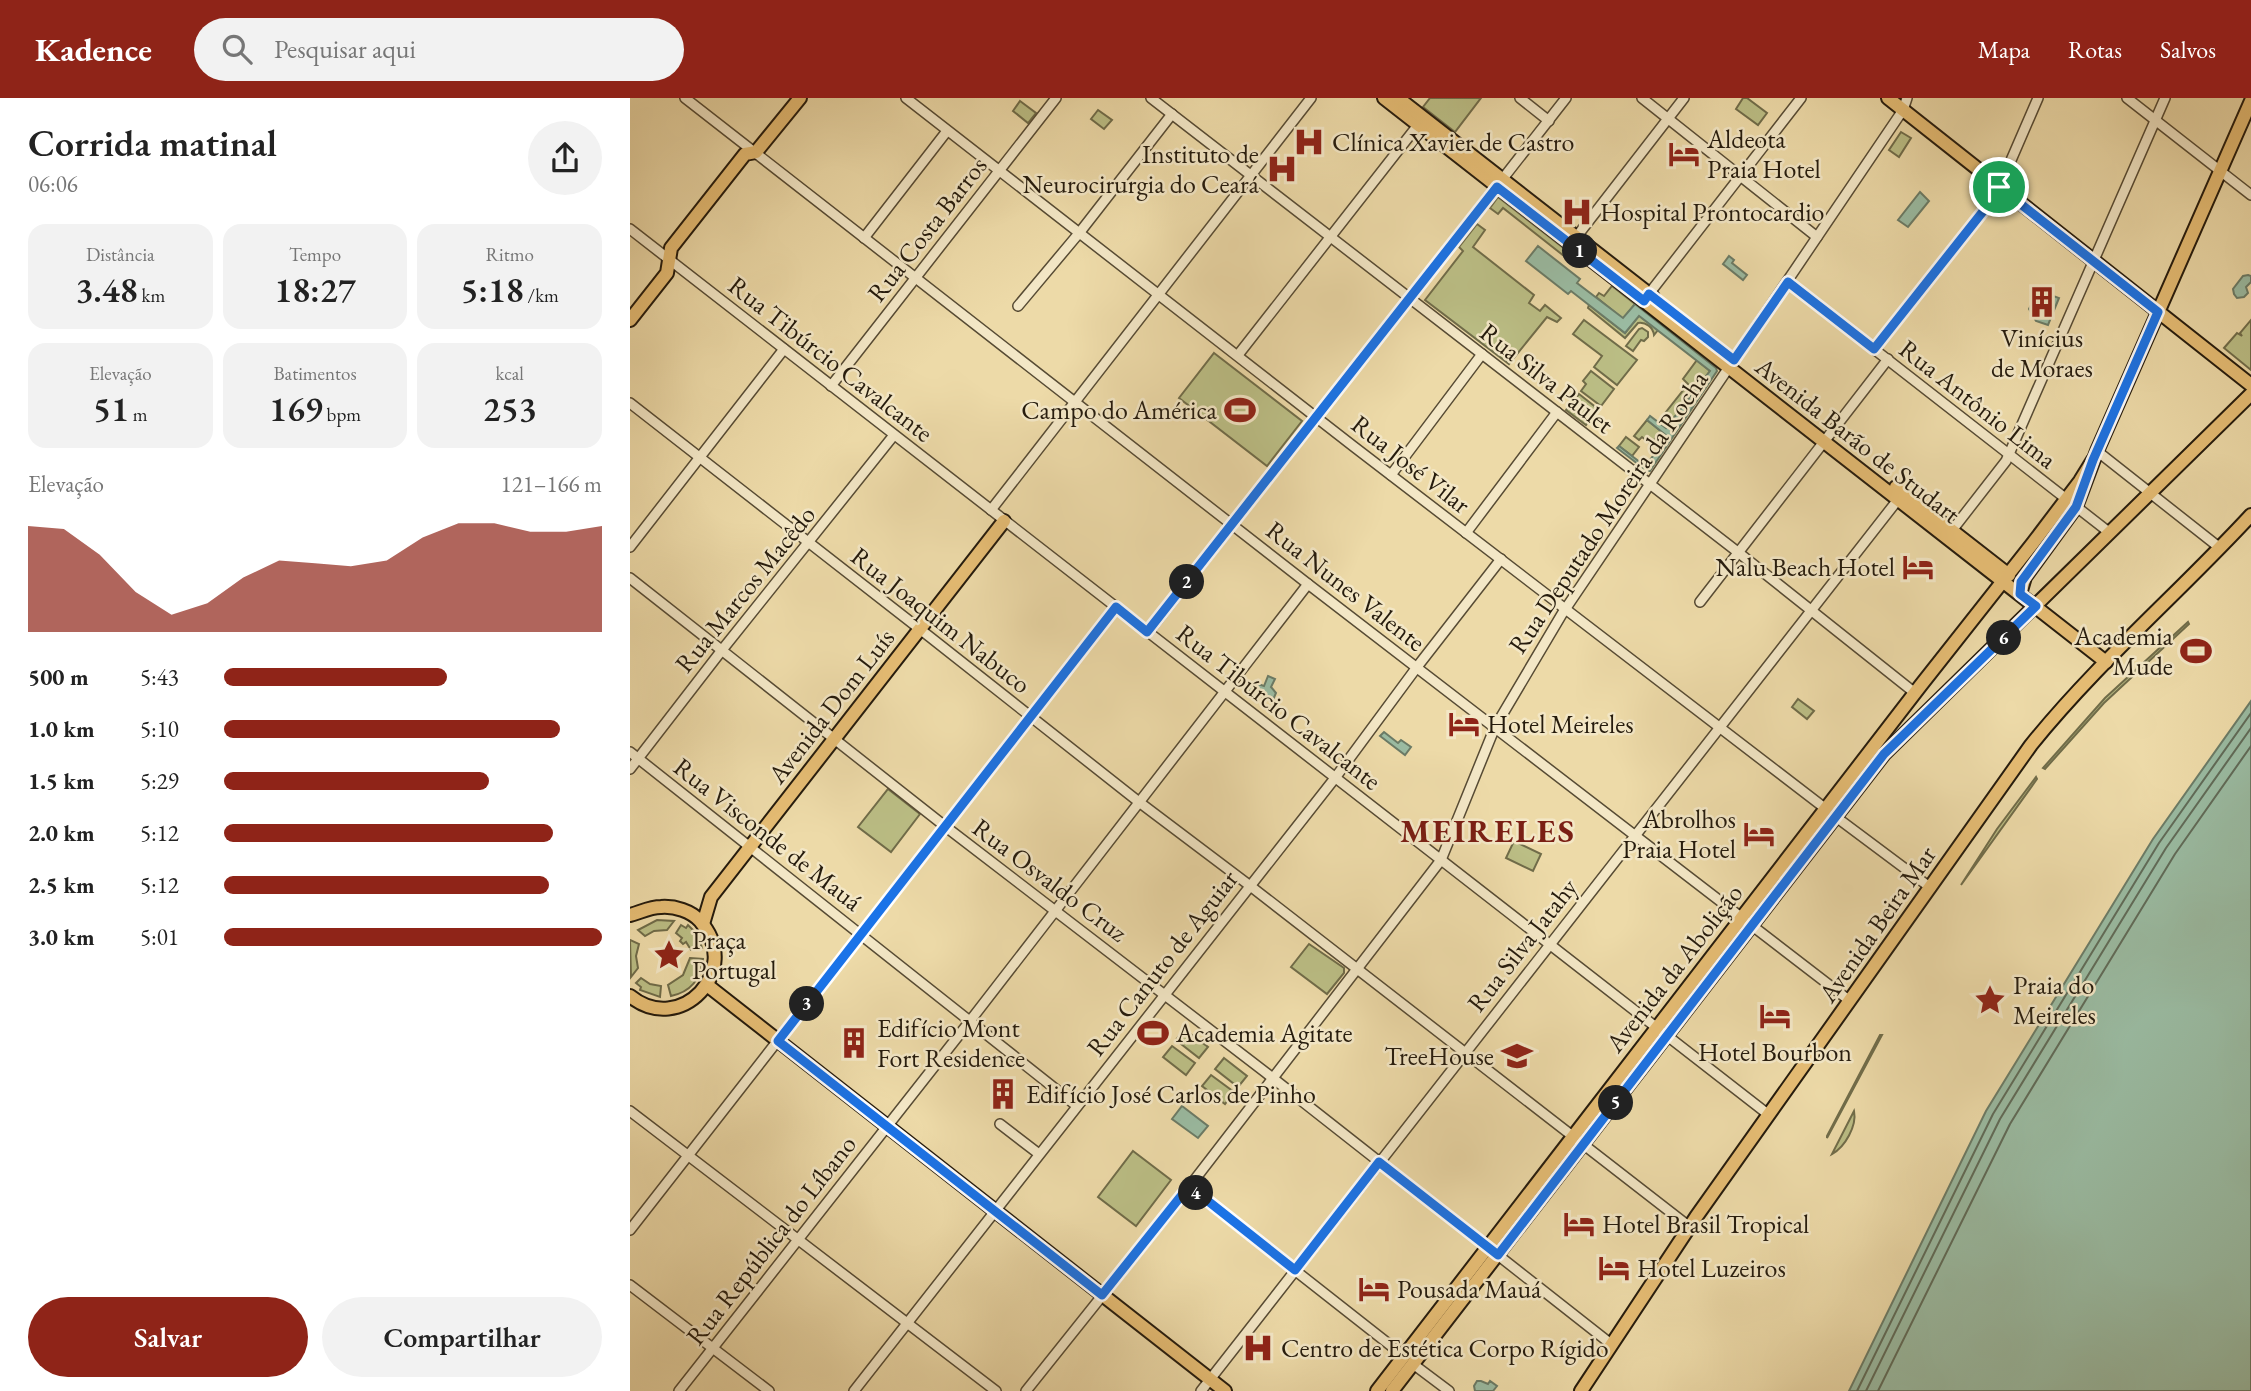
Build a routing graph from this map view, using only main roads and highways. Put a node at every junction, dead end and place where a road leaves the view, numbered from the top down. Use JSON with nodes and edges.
{"nodes":[{"id":1,"x":800,"y":98,"type":"edge"},
{"id":2,"x":1384,"y":98,"type":"edge"},
{"id":3,"x":1398,"y":98,"type":"edge"},
{"id":4,"x":1888,"y":98,"type":"edge"},
{"id":5,"x":2251,"y":101,"type":"edge"},
{"id":6,"x":1905,"y":104,"type":"edge"},
{"id":7,"x":1500,"y":183,"type":"junction"},
{"id":8,"x":2158,"y":312,"type":"junction"},
{"id":9,"x":630,"y":320,"type":"edge"},
{"id":10,"x":2251,"y":385,"type":"edge"},
{"id":11,"x":2251,"y":394,"type":"edge"},
{"id":12,"x":2071,"y":503,"type":"junction"},
{"id":13,"x":2251,"y":515,"type":"edge"},
{"id":14,"x":1004,"y":521,"type":"road end"},
{"id":15,"x":2007,"y":578,"type":"junction"},
{"id":16,"x":2020,"y":594,"type":"junction"},
{"id":17,"x":2036,"y":606,"type":"junction"},
{"id":18,"x":2106,"y":662,"type":"junction"},
{"id":19,"x":1831,"y":813,"type":"junction"},
{"id":20,"x":630,"y":915,"type":"edge"},
{"id":21,"x":703,"y":924,"type":"junction"},
{"id":22,"x":707,"y":985,"type":"junction"},
{"id":23,"x":630,"y":996,"type":"edge"},
{"id":24,"x":636,"y":1006,"type":"edge"},
{"id":25,"x":1409,"y":1360,"type":"junction"},
{"id":26,"x":1225,"y":1391,"type":"edge"},
{"id":27,"x":1377,"y":1391,"type":"edge"},
{"id":28,"x":1392,"y":1391,"type":"edge"},
{"id":29,"x":1581,"y":1391,"type":"edge"}],
"edges":[{"from":1,"to":9,"type":"main road"},
{"from":2,"to":7,"type":"main road","name":"Avenida Barão de Studart"},
{"from":3,"to":7,"type":"main road","name":"Avenida Barão de Studart"},
{"from":4,"to":6,"type":"main road"},
{"from":5,"to":8,"type":"main road"},
{"from":6,"to":8,"type":"main road"},
{"from":7,"to":15,"type":"main road","name":"Avenida Barão de Studart"},
{"from":8,"to":10,"type":"main road"},
{"from":8,"to":12,"type":"main road"},
{"from":11,"to":17,"type":"main road","name":"Avenida da Abolição"},
{"from":12,"to":15,"type":"main road","name":"Avenida da Abolição"},
{"from":12,"to":16,"type":"main road"},
{"from":13,"to":18,"type":"main road","name":"Avenida Beira Mar"},
{"from":14,"to":21,"type":"main road","name":"Avenida Dom Luís"},
{"from":15,"to":16,"type":"main road","name":"Avenida Barão de Studart"},
{"from":15,"to":19,"type":"main road","name":"Avenida da Abolição"},
{"from":16,"to":17,"type":"main road","name":"Avenida Barão de Studart"},
{"from":17,"to":18,"type":"main road","name":"Avenida Barão de Studart"},
{"from":17,"to":19,"type":"main road","name":"Avenida da Abolição"},
{"from":18,"to":29,"type":"main road","name":"Avenida Beira Mar"},
{"from":19,"to":25,"type":"main road","name":"Avenida da Abolição"},
{"from":20,"to":21,"type":"main road"},
{"from":21,"to":22,"type":"main road"},
{"from":22,"to":24,"type":"main road"},
{"from":22,"to":26,"type":"main road"},
{"from":23,"to":24,"type":"main road"},
{"from":25,"to":27,"type":"main road","name":"Avenida da Abolição"},
{"from":25,"to":28,"type":"main road","name":"Avenida da Abolição"}]}
